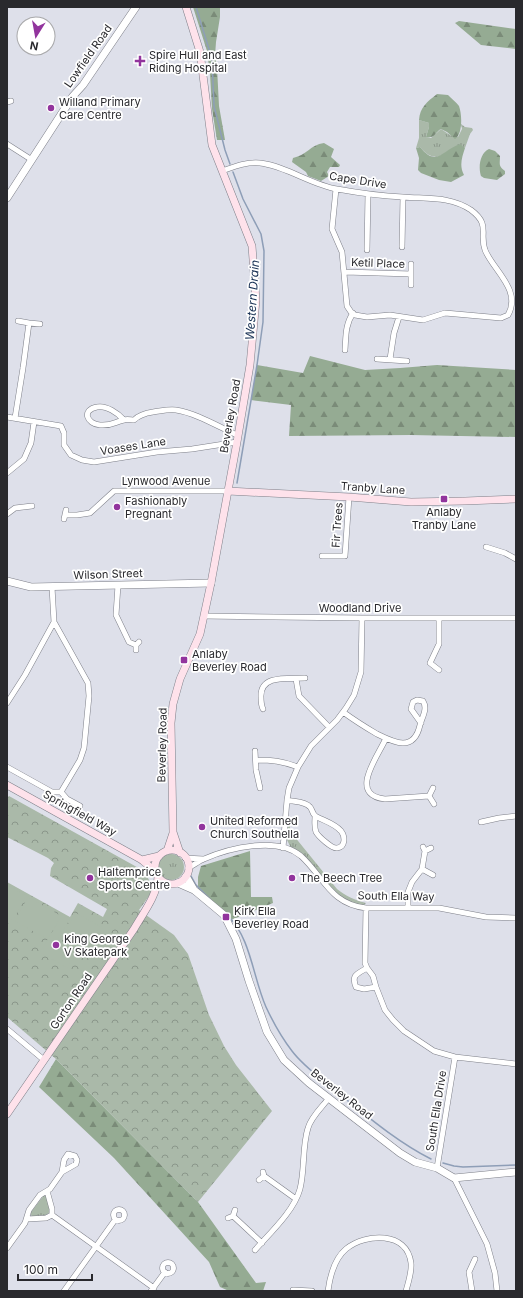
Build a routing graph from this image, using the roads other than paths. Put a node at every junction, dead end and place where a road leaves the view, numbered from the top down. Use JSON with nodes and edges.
{"nodes":[{"id":1,"x":136,"y":7,"type":"edge"},
{"id":2,"x":186,"y":7,"type":"edge"},
{"id":3,"x":7,"y":144,"type":"edge"},
{"id":4,"x":32,"y":160,"type":"junction"},
{"id":5,"x":222,"y":170,"type":"junction"},
{"id":6,"x":336,"y":189,"type":"junction"},
{"id":7,"x":368,"y":194,"type":"junction"},
{"id":8,"x":403,"y":197,"type":"junction"},
{"id":9,"x":7,"y":198,"type":"edge"},
{"id":10,"x":402,"y":247,"type":"dead end"},
{"id":11,"x":367,"y":250,"type":"dead end"},
{"id":12,"x":411,"y":264,"type":"dead end"},
{"id":13,"x":345,"y":272,"type":"junction"},
{"id":14,"x":411,"y":274,"type":"junction"},
{"id":15,"x":410,"y":285,"type":"dead end"},
{"id":16,"x":353,"y":313,"type":"junction"},
{"id":17,"x":399,"y":316,"type":"junction"},
{"id":18,"x":18,"y":321,"type":"dead end"},
{"id":19,"x":29,"y":323,"type":"junction"},
{"id":20,"x":40,"y":324,"type":"dead end"},
{"id":21,"x":345,"y":350,"type":"dead end"},
{"id":22,"x":390,"y":359,"type":"junction"},
{"id":23,"x":377,"y":360,"type":"dead end"},
{"id":24,"x":407,"y":361,"type":"dead end"},
{"id":25,"x":7,"y":417,"type":"edge"},
{"id":26,"x":14,"y":418,"type":"junction"},
{"id":27,"x":124,"y":420,"type":"junction"},
{"id":28,"x":34,"y":422,"type":"junction"},
{"id":29,"x":237,"y":438,"type":"junction"},
{"id":30,"x":7,"y":473,"type":"edge"},
{"id":31,"x":228,"y":491,"type":"junction"},
{"id":32,"x":349,"y":497,"type":"junction"},
{"id":33,"x":516,"y":498,"type":"edge"},
{"id":34,"x":32,"y":506,"type":"dead end"},
{"id":35,"x":7,"y":514,"type":"edge"},
{"id":36,"x":65,"y":514,"type":"dead end"},
{"id":37,"x":486,"y":547,"type":"dead end"},
{"id":38,"x":322,"y":556,"type":"dead end"},
{"id":39,"x":516,"y":559,"type":"edge"},
{"id":40,"x":7,"y":581,"type":"edge"},
{"id":41,"x":211,"y":583,"type":"junction"},
{"id":42,"x":118,"y":585,"type":"junction"},
{"id":43,"x":52,"y":587,"type":"junction"},
{"id":44,"x":204,"y":616,"type":"junction"},
{"id":45,"x":362,"y":618,"type":"junction"},
{"id":46,"x":440,"y":618,"type":"junction"},
{"id":47,"x":516,"y":618,"type":"edge"},
{"id":48,"x":54,"y":622,"type":"junction"},
{"id":49,"x":137,"y":646,"type":"dead end"},
{"id":50,"x":439,"y":670,"type":"dead end"},
{"id":51,"x":305,"y":678,"type":"dead end"},
{"id":52,"x":296,"y":679,"type":"junction"},
{"id":53,"x":7,"y":703,"type":"edge"},
{"id":54,"x":260,"y":707,"type":"dead end"},
{"id":55,"x":343,"y":712,"type":"junction"},
{"id":56,"x":421,"y":723,"type":"dead end"},
{"id":57,"x":329,"y":727,"type":"junction"},
{"id":58,"x":386,"y":738,"type":"junction"},
{"id":59,"x":255,"y":751,"type":"dead end"},
{"id":60,"x":256,"y":760,"type":"junction"},
{"id":61,"x":298,"y":766,"type":"junction"},
{"id":62,"x":7,"y":767,"type":"edge"},
{"id":63,"x":7,"y":785,"type":"edge"},
{"id":64,"x":260,"y":788,"type":"dead end"},
{"id":65,"x":433,"y":788,"type":"dead end"},
{"id":66,"x":61,"y":792,"type":"junction"},
{"id":67,"x":430,"y":796,"type":"junction"},
{"id":68,"x":287,"y":800,"type":"junction"},
{"id":69,"x":434,"y":804,"type":"dead end"},
{"id":70,"x":80,"y":806,"type":"dead end"},
{"id":71,"x":315,"y":816,"type":"junction"},
{"id":72,"x":516,"y":816,"type":"edge"},
{"id":73,"x":481,"y":822,"type":"dead end"},
{"id":74,"x":173,"y":832,"type":"junction"},
{"id":75,"x":283,"y":848,"type":"junction"},
{"id":76,"x":431,"y":848,"type":"dead end"},
{"id":77,"x":167,"y":851,"type":"junction"},
{"id":78,"x":183,"y":855,"type":"junction"},
{"id":79,"x":159,"y":856,"type":"junction"},
{"id":80,"x":204,"y":859,"type":"junction"},
{"id":81,"x":142,"y":860,"type":"junction"},
{"id":82,"x":188,"y":868,"type":"junction"},
{"id":83,"x":422,"y":870,"type":"junction"},
{"id":84,"x":157,"y":874,"type":"junction"},
{"id":85,"x":433,"y":875,"type":"dead end"},
{"id":86,"x":186,"y":876,"type":"junction"},
{"id":87,"x":178,"y":882,"type":"junction"},
{"id":88,"x":170,"y":884,"type":"junction"},
{"id":89,"x":194,"y":890,"type":"junction"},
{"id":90,"x":152,"y":898,"type":"junction"},
{"id":91,"x":408,"y":907,"type":"junction"},
{"id":92,"x":366,"y":908,"type":"junction"},
{"id":93,"x":516,"y":918,"type":"edge"},
{"id":94,"x":367,"y":968,"type":"junction"},
{"id":95,"x":376,"y":987,"type":"junction"},
{"id":96,"x":7,"y":1028,"type":"edge"},
{"id":97,"x":455,"y":1057,"type":"junction"},
{"id":98,"x":44,"y":1060,"type":"junction"},
{"id":99,"x":516,"y":1064,"type":"edge"},
{"id":100,"x":329,"y":1098,"type":"junction"},
{"id":101,"x":7,"y":1114,"type":"edge"},
{"id":102,"x":437,"y":1168,"type":"junction"},
{"id":103,"x":62,"y":1172,"type":"dead end"},
{"id":104,"x":516,"y":1172,"type":"edge"},
{"id":105,"x":454,"y":1178,"type":"junction"},
{"id":106,"x":258,"y":1180,"type":"dead end"},
{"id":107,"x":47,"y":1191,"type":"junction"},
{"id":108,"x":296,"y":1199,"type":"junction"},
{"id":109,"x":52,"y":1215,"type":"junction"},
{"id":110,"x":232,"y":1215,"type":"dead end"},
{"id":111,"x":27,"y":1219,"type":"junction"},
{"id":112,"x":115,"y":1220,"type":"dead end"},
{"id":113,"x":262,"y":1243,"type":"junction"},
{"id":114,"x":96,"y":1247,"type":"junction"},
{"id":115,"x":7,"y":1248,"type":"edge"},
{"id":116,"x":255,"y":1250,"type":"dead end"},
{"id":117,"x":474,"y":1262,"type":"dead end"},
{"id":118,"x":165,"y":1272,"type":"dead end"},
{"id":119,"x":152,"y":1289,"type":"edge"},
{"id":120,"x":292,"y":1289,"type":"edge"},
{"id":121,"x":64,"y":1291,"type":"edge"},
{"id":122,"x":312,"y":1291,"type":"edge"},
{"id":123,"x":328,"y":1291,"type":"edge"},
{"id":124,"x":406,"y":1291,"type":"edge"},
{"id":125,"x":472,"y":1291,"type":"edge"},
{"id":126,"x":497,"y":1291,"type":"edge"}],
"edges":[{"from":1,"to":4,"type":"street","name":"Lowfield Road"},
{"from":2,"to":5,"type":"main road","name":"Beverley Road"},
{"from":3,"to":4,"type":"street"},
{"from":4,"to":9,"type":"street","name":"Lowfield Road"},
{"from":5,"to":6,"type":"street","name":"Cape Drive"},
{"from":5,"to":29,"type":"main road","name":"Beverley Road"},
{"from":6,"to":7,"type":"street","name":"Cape Drive"},
{"from":6,"to":13,"type":"street"},
{"from":7,"to":8,"type":"street","name":"Cape Drive"},
{"from":7,"to":11,"type":"street"},
{"from":8,"to":10,"type":"street"},
{"from":8,"to":17,"type":"street","name":"Cape Drive"},
{"from":12,"to":14,"type":"street","name":"Ketil Place"},
{"from":13,"to":14,"type":"street","name":"Ketil Place"},
{"from":13,"to":16,"type":"street"},
{"from":14,"to":15,"type":"street","name":"Ketil Place"},
{"from":16,"to":17,"type":"street"},
{"from":16,"to":21,"type":"street"},
{"from":17,"to":22,"type":"street"},
{"from":18,"to":19,"type":"street"},
{"from":19,"to":20,"type":"street"},
{"from":19,"to":26,"type":"street"},
{"from":22,"to":23,"type":"street"},
{"from":22,"to":24,"type":"street"},
{"from":25,"to":26,"type":"street","name":"Voases Lane"},
{"from":26,"to":28,"type":"street","name":"Voases Lane"},
{"from":27,"to":27,"type":"street"},
{"from":27,"to":29,"type":"street"},
{"from":28,"to":29,"type":"street","name":"Voases Lane"},
{"from":28,"to":30,"type":"street"},
{"from":29,"to":31,"type":"main road","name":"Beverley Road"},
{"from":31,"to":32,"type":"main road","name":"Tranby Lane"},
{"from":31,"to":36,"type":"street","name":"Lynwood Avenue"},
{"from":31,"to":41,"type":"main road","name":"Beverley Road"},
{"from":32,"to":33,"type":"main road","name":"Tranby Lane"},
{"from":32,"to":38,"type":"street","name":"Fir Trees"},
{"from":34,"to":35,"type":"street"},
{"from":37,"to":39,"type":"street"},
{"from":40,"to":43,"type":"street","name":"Wilson Street"},
{"from":41,"to":42,"type":"street","name":"Wilson Street"},
{"from":41,"to":44,"type":"main road","name":"Beverley Road"},
{"from":42,"to":43,"type":"street","name":"Wilson Street"},
{"from":42,"to":49,"type":"street"},
{"from":43,"to":48,"type":"street"},
{"from":44,"to":45,"type":"street","name":"Woodland Drive"},
{"from":44,"to":74,"type":"main road","name":"Beverley Road"},
{"from":45,"to":46,"type":"street","name":"Woodland Drive"},
{"from":45,"to":55,"type":"street"},
{"from":46,"to":47,"type":"street","name":"Woodland Drive"},
{"from":46,"to":50,"type":"street"},
{"from":48,"to":53,"type":"street"},
{"from":48,"to":66,"type":"street"},
{"from":51,"to":52,"type":"street"},
{"from":52,"to":54,"type":"street"},
{"from":52,"to":57,"type":"street"},
{"from":55,"to":57,"type":"street"},
{"from":55,"to":58,"type":"street"},
{"from":56,"to":58,"type":"street"},
{"from":57,"to":61,"type":"street"},
{"from":58,"to":67,"type":"street"},
{"from":59,"to":60,"type":"street"},
{"from":60,"to":61,"type":"street"},
{"from":60,"to":64,"type":"street"},
{"from":61,"to":68,"type":"street"},
{"from":62,"to":66,"type":"street"},
{"from":63,"to":81,"type":"main road","name":"Springfield Way"},
{"from":65,"to":67,"type":"street"},
{"from":66,"to":70,"type":"street"},
{"from":67,"to":69,"type":"street"},
{"from":68,"to":71,"type":"street"},
{"from":68,"to":75,"type":"street"},
{"from":71,"to":71,"type":"street"},
{"from":72,"to":73,"type":"street"},
{"from":74,"to":77,"type":"main road","name":"Beverley Road"},
{"from":74,"to":78,"type":"main road","name":"Beverley Road"},
{"from":75,"to":80,"type":"street","name":"South Ella Way"},
{"from":75,"to":92,"type":"street","name":"South Ella Way"},
{"from":76,"to":83,"type":"street"},
{"from":77,"to":78,"type":"main road"},
{"from":77,"to":79,"type":"main road"},
{"from":78,"to":80,"type":"street","name":"South Ella Way"},
{"from":78,"to":82,"type":"main road"},
{"from":79,"to":81,"type":"main road"},
{"from":79,"to":84,"type":"main road"},
{"from":80,"to":82,"type":"street","name":"South Ella Way"},
{"from":81,"to":84,"type":"main road","name":"Springfield Way"},
{"from":82,"to":86,"type":"main road"},
{"from":83,"to":85,"type":"street"},
{"from":83,"to":91,"type":"street"},
{"from":84,"to":88,"type":"main road"},
{"from":84,"to":90,"type":"main road","name":"Gorton Road"},
{"from":86,"to":87,"type":"main road"},
{"from":86,"to":89,"type":"street","name":"Beverley Road"},
{"from":87,"to":88,"type":"main road"},
{"from":87,"to":89,"type":"street","name":"Beverley Road"},
{"from":88,"to":90,"type":"main road","name":"Gorton Road"},
{"from":89,"to":100,"type":"street","name":"Beverley Road"},
{"from":90,"to":98,"type":"main road","name":"Gorton Road"},
{"from":91,"to":92,"type":"street","name":"South Ella Way"},
{"from":91,"to":93,"type":"street","name":"South Ella Way"},
{"from":92,"to":94,"type":"street"},
{"from":94,"to":95,"type":"street"},
{"from":94,"to":95,"type":"street"},
{"from":95,"to":97,"type":"street"},
{"from":96,"to":98,"type":"street"},
{"from":97,"to":99,"type":"street"},
{"from":97,"to":102,"type":"street","name":"South Ella Drive"},
{"from":98,"to":101,"type":"main road","name":"Gorton Road"},
{"from":100,"to":102,"type":"street","name":"Beverley Road"},
{"from":100,"to":108,"type":"street"},
{"from":102,"to":105,"type":"street","name":"Beverley Road"},
{"from":103,"to":107,"type":"street"},
{"from":104,"to":105,"type":"street"},
{"from":105,"to":126,"type":"street"},
{"from":106,"to":108,"type":"street"},
{"from":107,"to":109,"type":"street"},
{"from":107,"to":111,"type":"street"},
{"from":108,"to":113,"type":"street"},
{"from":109,"to":111,"type":"street"},
{"from":109,"to":114,"type":"street"},
{"from":110,"to":113,"type":"street"},
{"from":111,"to":115,"type":"street"},
{"from":112,"to":114,"type":"street"},
{"from":113,"to":116,"type":"street"},
{"from":114,"to":119,"type":"street"},
{"from":114,"to":121,"type":"street"},
{"from":117,"to":125,"type":"street"},
{"from":118,"to":119,"type":"street"},
{"from":120,"to":122,"type":"street"},
{"from":123,"to":124,"type":"street"}]}
